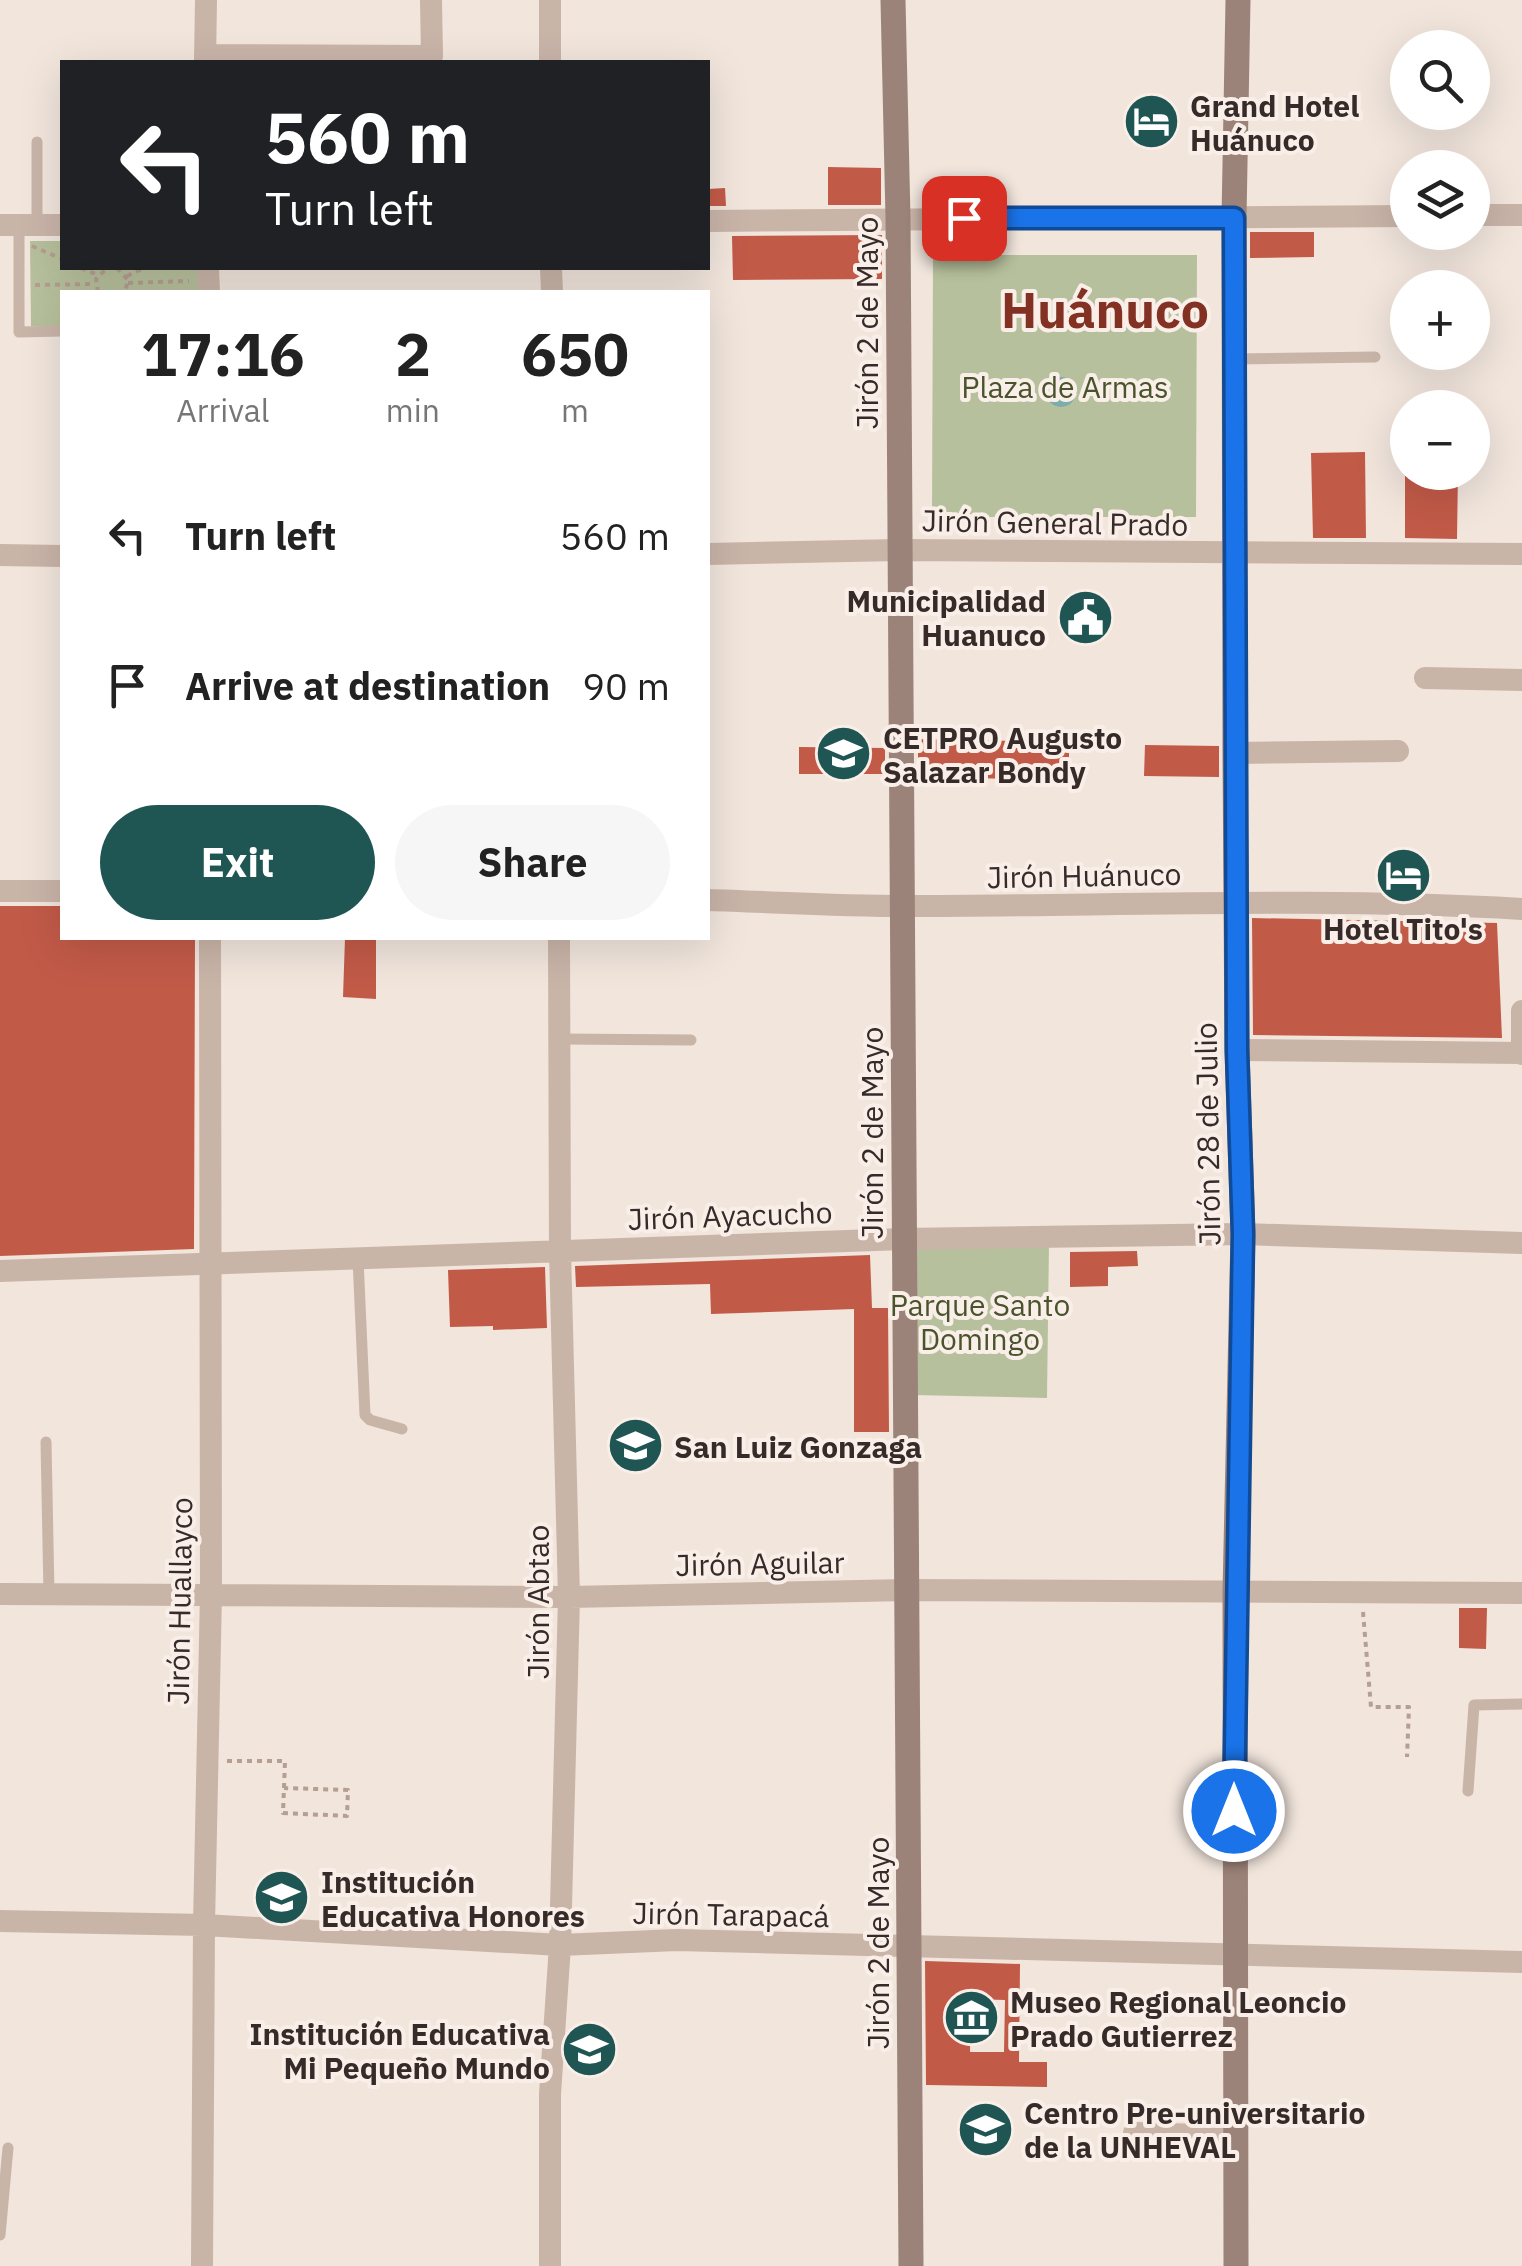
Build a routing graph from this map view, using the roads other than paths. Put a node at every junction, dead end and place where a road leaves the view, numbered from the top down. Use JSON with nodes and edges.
{"nodes":[{"id":1,"x":206,"y":0,"type":"edge"},
{"id":2,"x":431,"y":0,"type":"edge"},
{"id":3,"x":550,"y":0,"type":"edge"},
{"id":4,"x":894,"y":0,"type":"edge"},
{"id":5,"x":1238,"y":0,"type":"edge"},
{"id":6,"x":205,"y":59,"type":"edge"},
{"id":7,"x":550,"y":60,"type":"edge"},
{"id":8,"x":36,"y":142,"type":"dead end"},
{"id":9,"x":1522,"y":215,"type":"edge"},
{"id":10,"x":1390,"y":216,"type":"edge"},
{"id":11,"x":1490,"y":216,"type":"edge"},
{"id":12,"x":898,"y":218,"type":"junction"},
{"id":13,"x":1234,"y":218,"type":"junction"},
{"id":14,"x":710,"y":221,"type":"edge"},
{"id":15,"x":60,"y":225,"type":"edge"},
{"id":16,"x":19,"y":229,"type":"edge"},
{"id":17,"x":60,"y":331,"type":"edge"},
{"id":18,"x":1374,"y":357,"type":"dead end"},
{"id":19,"x":1235,"y":359,"type":"junction"},
{"id":20,"x":899,"y":550,"type":"junction"},
{"id":21,"x":710,"y":554,"type":"edge"},
{"id":22,"x":1522,"y":554,"type":"edge"},
{"id":23,"x":0,"y":555,"type":"edge"},
{"id":24,"x":1236,"y":555,"type":"junction"},
{"id":25,"x":60,"y":556,"type":"edge"},
{"id":26,"x":1426,"y":678,"type":"dead end"},
{"id":27,"x":1522,"y":680,"type":"edge"},
{"id":28,"x":1398,"y":751,"type":"dead end"},
{"id":29,"x":1235,"y":753,"type":"junction"},
{"id":30,"x":0,"y":891,"type":"edge"},
{"id":31,"x":60,"y":891,"type":"edge"},
{"id":32,"x":710,"y":900,"type":"edge"},
{"id":33,"x":1236,"y":903,"type":"junction"},
{"id":34,"x":901,"y":906,"type":"junction"},
{"id":35,"x":1522,"y":908,"type":"edge"},
{"id":36,"x":210,"y":940,"type":"edge"},
{"id":37,"x":559,"y":940,"type":"edge"},
{"id":38,"x":1522,"y":1011,"type":"edge"},
{"id":39,"x":560,"y":1038,"type":"junction"},
{"id":40,"x":691,"y":1040,"type":"dead end"},
{"id":41,"x":1237,"y":1050,"type":"junction"},
{"id":42,"x":1521,"y":1054,"type":"edge"},
{"id":43,"x":1243,"y":1234,"type":"junction"},
{"id":44,"x":904,"y":1238,"type":"junction"},
{"id":45,"x":1522,"y":1243,"type":"edge"},
{"id":46,"x":560,"y":1251,"type":"junction"},
{"id":47,"x":358,"y":1260,"type":"junction"},
{"id":48,"x":210,"y":1262,"type":"junction"},
{"id":49,"x":0,"y":1270,"type":"edge"},
{"id":50,"x":402,"y":1429,"type":"dead end"},
{"id":51,"x":46,"y":1442,"type":"dead end"},
{"id":52,"x":907,"y":1590,"type":"junction"},
{"id":53,"x":1235,"y":1592,"type":"junction"},
{"id":54,"x":211,"y":1593,"type":"junction"},
{"id":55,"x":1522,"y":1593,"type":"edge"},
{"id":56,"x":0,"y":1594,"type":"edge"},
{"id":57,"x":49,"y":1594,"type":"junction"},
{"id":58,"x":569,"y":1597,"type":"junction"},
{"id":59,"x":1522,"y":1704,"type":"edge"},
{"id":60,"x":1468,"y":1791,"type":"dead end"},
{"id":61,"x":0,"y":1921,"type":"edge"},
{"id":62,"x":204,"y":1925,"type":"junction"},
{"id":63,"x":560,"y":1945,"type":"junction"},
{"id":64,"x":910,"y":1948,"type":"junction"},
{"id":65,"x":1234,"y":1956,"type":"junction"},
{"id":66,"x":1522,"y":1962,"type":"edge"},
{"id":67,"x":1134,"y":2134,"type":"dead end"},
{"id":68,"x":1235,"y":2136,"type":"junction"},
{"id":69,"x":8,"y":2148,"type":"dead end"},
{"id":70,"x":0,"y":2235,"type":"edge"},
{"id":71,"x":202,"y":2266,"type":"edge"},
{"id":72,"x":550,"y":2266,"type":"edge"},
{"id":73,"x":912,"y":2266,"type":"edge"},
{"id":74,"x":1236,"y":2266,"type":"edge"}],
"edges":[{"from":1,"to":6,"type":"street"},
{"from":2,"to":6,"type":"street"},
{"from":3,"to":7,"type":"street"},
{"from":4,"to":12,"type":"street","name":"Jirón 2 de Mayo"},
{"from":5,"to":13,"type":"street","name":"Jirón 28 de Julio"},
{"from":8,"to":16,"type":"lane"},
{"from":9,"to":11,"type":"street"},
{"from":10,"to":13,"type":"street"},
{"from":12,"to":13,"type":"street"},
{"from":12,"to":14,"type":"street"},
{"from":12,"to":20,"type":"street","name":"Jirón 2 de Mayo"},
{"from":13,"to":19,"type":"street","name":"Jirón 28 de Julio"},
{"from":15,"to":16,"type":"street"},
{"from":16,"to":17,"type":"lane"},
{"from":18,"to":19,"type":"lane"},
{"from":19,"to":24,"type":"street","name":"Jirón 28 de Julio"},
{"from":20,"to":21,"type":"street","name":"Jirón General Prado"},
{"from":20,"to":24,"type":"street","name":"Jirón General Prado"},
{"from":20,"to":34,"type":"street","name":"Jirón 2 de Mayo"},
{"from":22,"to":24,"type":"street","name":"Jirón General Prado"},
{"from":23,"to":25,"type":"street"},
{"from":24,"to":29,"type":"street","name":"Jirón 28 de Julio"},
{"from":26,"to":27,"type":"street"},
{"from":28,"to":29,"type":"street"},
{"from":29,"to":33,"type":"street","name":"Jirón 28 de Julio"},
{"from":30,"to":31,"type":"street"},
{"from":32,"to":34,"type":"street","name":"Jirón Huánuco"},
{"from":33,"to":34,"type":"street","name":"Jirón Huánuco"},
{"from":33,"to":35,"type":"street","name":"Jirón Huánuco"},
{"from":33,"to":41,"type":"street","name":"Jirón 28 de Julio"},
{"from":34,"to":44,"type":"street","name":"Jirón 2 de Mayo"},
{"from":36,"to":48,"type":"street","name":"Jirón Huallayco"},
{"from":37,"to":39,"type":"street","name":"Jirón Abtao"},
{"from":38,"to":42,"type":"street"},
{"from":39,"to":40,"type":"lane"},
{"from":39,"to":46,"type":"street","name":"Jirón Abtao"},
{"from":41,"to":42,"type":"street"},
{"from":41,"to":43,"type":"street","name":"Jirón 28 de Julio"},
{"from":43,"to":44,"type":"street","name":"Jirón Ayacucho"},
{"from":43,"to":45,"type":"street","name":"Jirón Ayacucho"},
{"from":43,"to":53,"type":"street","name":"Jirón 28 de Julio"},
{"from":44,"to":46,"type":"street","name":"Jirón Ayacucho"},
{"from":44,"to":52,"type":"street","name":"Jirón 2 de Mayo"},
{"from":46,"to":47,"type":"street","name":"Jirón Ayacucho"},
{"from":46,"to":58,"type":"street","name":"Jirón Abtao"},
{"from":47,"to":48,"type":"street","name":"Jirón Ayacucho"},
{"from":47,"to":50,"type":"lane"},
{"from":48,"to":49,"type":"street","name":"Jirón Ayacucho"},
{"from":48,"to":54,"type":"street","name":"Jirón Huallayco"},
{"from":51,"to":57,"type":"lane"},
{"from":52,"to":53,"type":"street","name":"Jirón Aguilar"},
{"from":52,"to":58,"type":"street","name":"Jirón Aguilar"},
{"from":52,"to":64,"type":"street","name":"Jirón 2 de Mayo"},
{"from":53,"to":55,"type":"street","name":"Jirón Aguilar"},
{"from":53,"to":65,"type":"street","name":"Jirón 28 de Julio"},
{"from":54,"to":57,"type":"street","name":"Jirón Aguilar"},
{"from":54,"to":58,"type":"street","name":"Jirón Aguilar"},
{"from":54,"to":62,"type":"street","name":"Jirón Huallayco"},
{"from":56,"to":57,"type":"street","name":"Jirón Aguilar"},
{"from":58,"to":63,"type":"street","name":"Jirón Abtao"},
{"from":59,"to":60,"type":"lane"},
{"from":61,"to":62,"type":"street","name":"Jirón Tarapacá"},
{"from":62,"to":63,"type":"street","name":"Jirón Tarapacá"},
{"from":62,"to":71,"type":"street","name":"Jirón Huallayco"},
{"from":63,"to":64,"type":"street","name":"Jirón Tarapacá"},
{"from":63,"to":72,"type":"street","name":"Jirón Abtao"},
{"from":64,"to":65,"type":"street","name":"Jirón Tarapacá"},
{"from":64,"to":73,"type":"street","name":"Jirón 2 de Mayo"},
{"from":65,"to":66,"type":"street","name":"Jirón Tarapacá"},
{"from":65,"to":68,"type":"street","name":"Jirón 28 de Julio"},
{"from":67,"to":68,"type":"street"},
{"from":68,"to":74,"type":"street","name":"Jirón 28 de Julio"},
{"from":69,"to":70,"type":"lane"}]}
